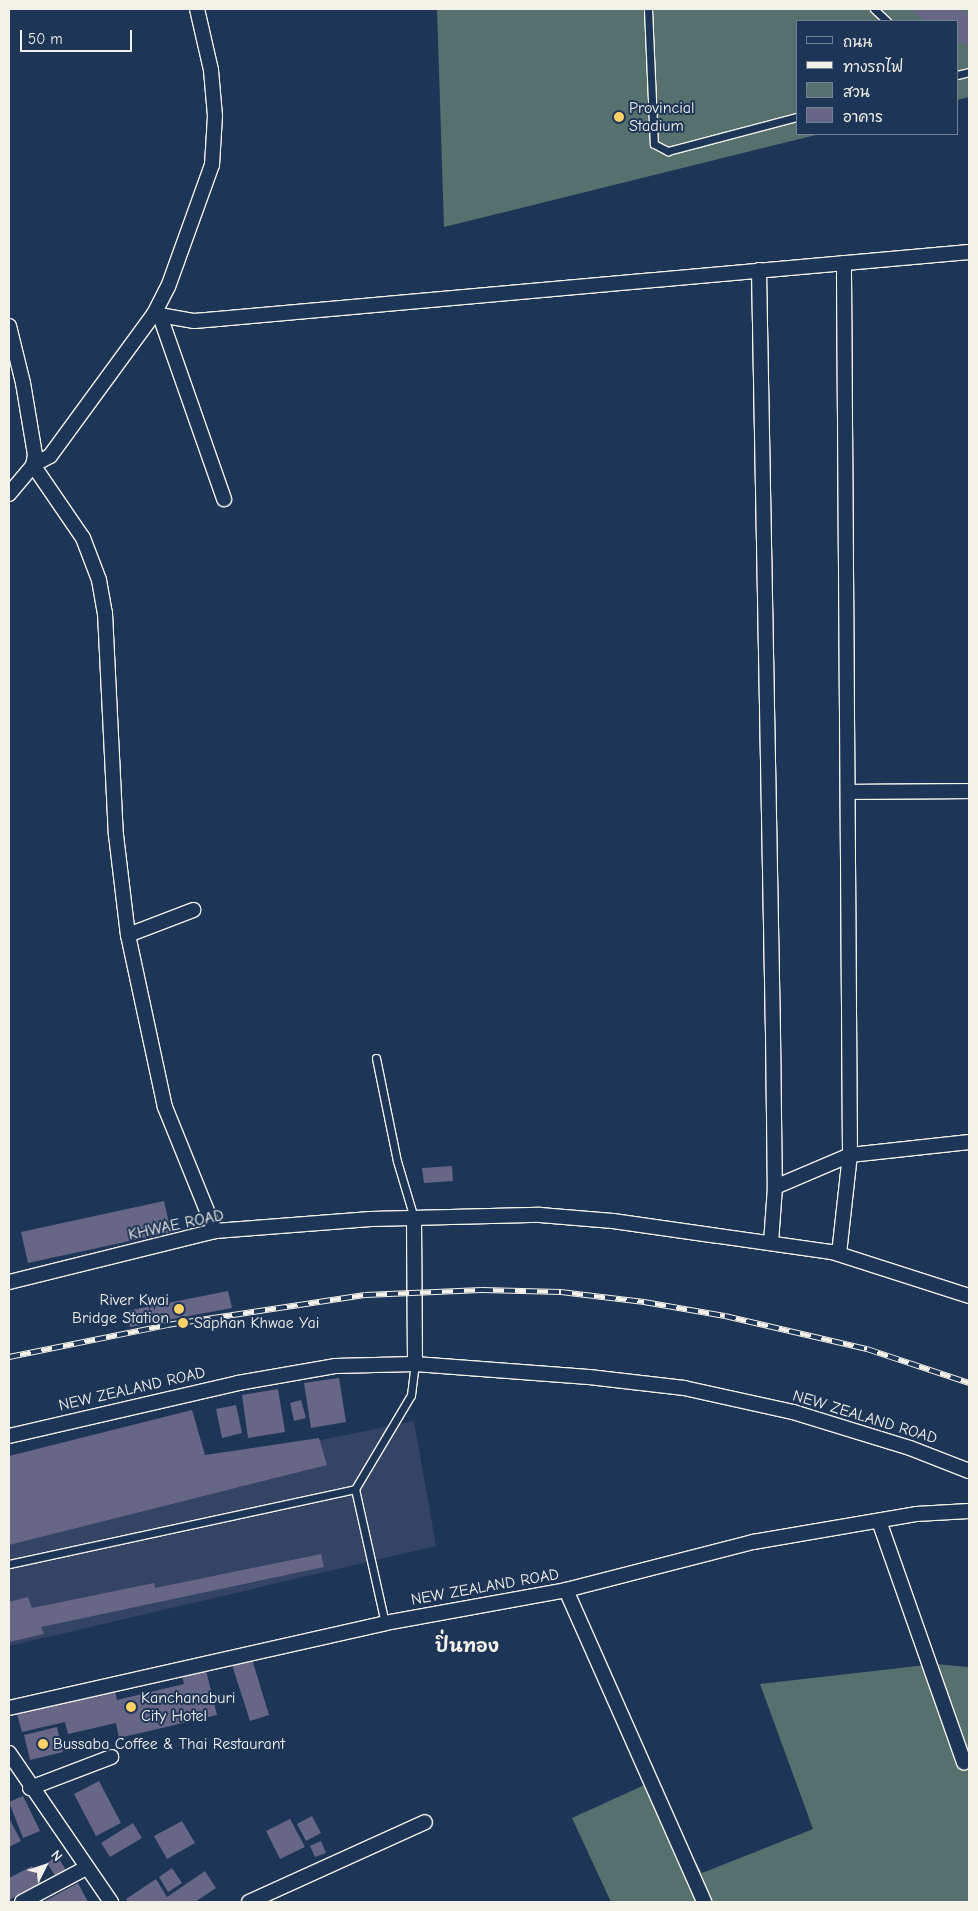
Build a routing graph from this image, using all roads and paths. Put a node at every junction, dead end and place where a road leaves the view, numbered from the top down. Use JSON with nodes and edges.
{"nodes":[{"id":1,"x":196,"y":9,"type":"edge"},
{"id":2,"x":648,"y":9,"type":"edge"},
{"id":3,"x":874,"y":9,"type":"edge"},
{"id":4,"x":886,"y":20,"type":"edge"},
{"id":5,"x":796,"y":117,"type":"edge"},
{"id":6,"x":969,"y":252,"type":"edge"},
{"id":7,"x":844,"y":263,"type":"junction"},
{"id":8,"x":759,"y":270,"type":"junction"},
{"id":9,"x":157,"y":315,"type":"junction"},
{"id":10,"x":9,"y":326,"type":"edge"},
{"id":11,"x":33,"y":465,"type":"junction"},
{"id":12,"x":9,"y":494,"type":"edge"},
{"id":13,"x":224,"y":499,"type":"dead end"},
{"id":14,"x":969,"y":791,"type":"edge"},
{"id":15,"x":848,"y":792,"type":"junction"},
{"id":16,"x":193,"y":910,"type":"dead end"},
{"id":17,"x":128,"y":935,"type":"junction"},
{"id":18,"x":376,"y":1058,"type":"dead end"},
{"id":19,"x":969,"y":1142,"type":"edge"},
{"id":20,"x":850,"y":1155,"type":"junction"},
{"id":21,"x":774,"y":1187,"type":"junction"},
{"id":22,"x":414,"y":1218,"type":"junction"},
{"id":23,"x":215,"y":1231,"type":"junction"},
{"id":24,"x":771,"y":1243,"type":"junction"},
{"id":25,"x":839,"y":1254,"type":"junction"},
{"id":26,"x":9,"y":1282,"type":"edge"},
{"id":27,"x":969,"y":1296,"type":"edge"},
{"id":28,"x":415,"y":1364,"type":"junction"},
{"id":29,"x":9,"y":1436,"type":"edge"},
{"id":30,"x":969,"y":1471,"type":"edge"},
{"id":31,"x":355,"y":1489,"type":"junction"},
{"id":32,"x":969,"y":1511,"type":"edge"},
{"id":33,"x":879,"y":1520,"type":"junction"},
{"id":34,"x":9,"y":1564,"type":"edge"},
{"id":35,"x":566,"y":1590,"type":"junction"},
{"id":36,"x":385,"y":1622,"type":"junction"},
{"id":37,"x":9,"y":1708,"type":"edge"},
{"id":38,"x":9,"y":1753,"type":"edge"},
{"id":39,"x":111,"y":1757,"type":"dead end"},
{"id":40,"x":964,"y":1762,"type":"dead end"},
{"id":41,"x":30,"y":1788,"type":"junction"},
{"id":42,"x":425,"y":1822,"type":"dead end"},
{"id":43,"x":86,"y":1868,"type":"junction"},
{"id":44,"x":22,"y":1902,"type":"edge"},
{"id":45,"x":110,"y":1902,"type":"edge"},
{"id":46,"x":249,"y":1902,"type":"edge"},
{"id":47,"x":704,"y":1902,"type":"edge"}],
"edges":[{"from":1,"to":9,"type":"street"},
{"from":2,"to":5,"type":"lane"},
{"from":3,"to":4,"type":"lane"},
{"from":6,"to":7,"type":"street"},
{"from":7,"to":8,"type":"street"},
{"from":7,"to":15,"type":"street"},
{"from":8,"to":9,"type":"street"},
{"from":8,"to":21,"type":"street"},
{"from":9,"to":11,"type":"street"},
{"from":9,"to":13,"type":"street"},
{"from":10,"to":11,"type":"street"},
{"from":11,"to":12,"type":"street"},
{"from":11,"to":17,"type":"street"},
{"from":14,"to":15,"type":"street"},
{"from":15,"to":20,"type":"street"},
{"from":16,"to":17,"type":"street"},
{"from":17,"to":23,"type":"street"},
{"from":18,"to":22,"type":"lane"},
{"from":19,"to":20,"type":"street"},
{"from":20,"to":21,"type":"street"},
{"from":20,"to":25,"type":"street"},
{"from":21,"to":24,"type":"street"},
{"from":22,"to":23,"type":"street","name":"KHWAE ROAD"},
{"from":22,"to":24,"type":"street","name":"KHWAE ROAD"},
{"from":22,"to":28,"type":"street"},
{"from":23,"to":26,"type":"street","name":"KHWAE ROAD"},
{"from":24,"to":25,"type":"street","name":"KHWAE ROAD"},
{"from":25,"to":27,"type":"street","name":"KHWAE ROAD"},
{"from":28,"to":29,"type":"street","name":"NEW ZEALAND ROAD"},
{"from":28,"to":30,"type":"street","name":"NEW ZEALAND ROAD"},
{"from":28,"to":31,"type":"lane"},
{"from":31,"to":34,"type":"lane"},
{"from":31,"to":36,"type":"lane"},
{"from":32,"to":33,"type":"street","name":"NEW ZEALAND ROAD"},
{"from":33,"to":35,"type":"street","name":"NEW ZEALAND ROAD"},
{"from":33,"to":40,"type":"street"},
{"from":35,"to":36,"type":"street","name":"NEW ZEALAND ROAD"},
{"from":35,"to":47,"type":"street"},
{"from":36,"to":37,"type":"street","name":"NEW ZEALAND ROAD"},
{"from":38,"to":41,"type":"street"},
{"from":39,"to":41,"type":"street"},
{"from":41,"to":43,"type":"street"},
{"from":42,"to":46,"type":"street"},
{"from":43,"to":44,"type":"street"},
{"from":43,"to":45,"type":"street"}]}
